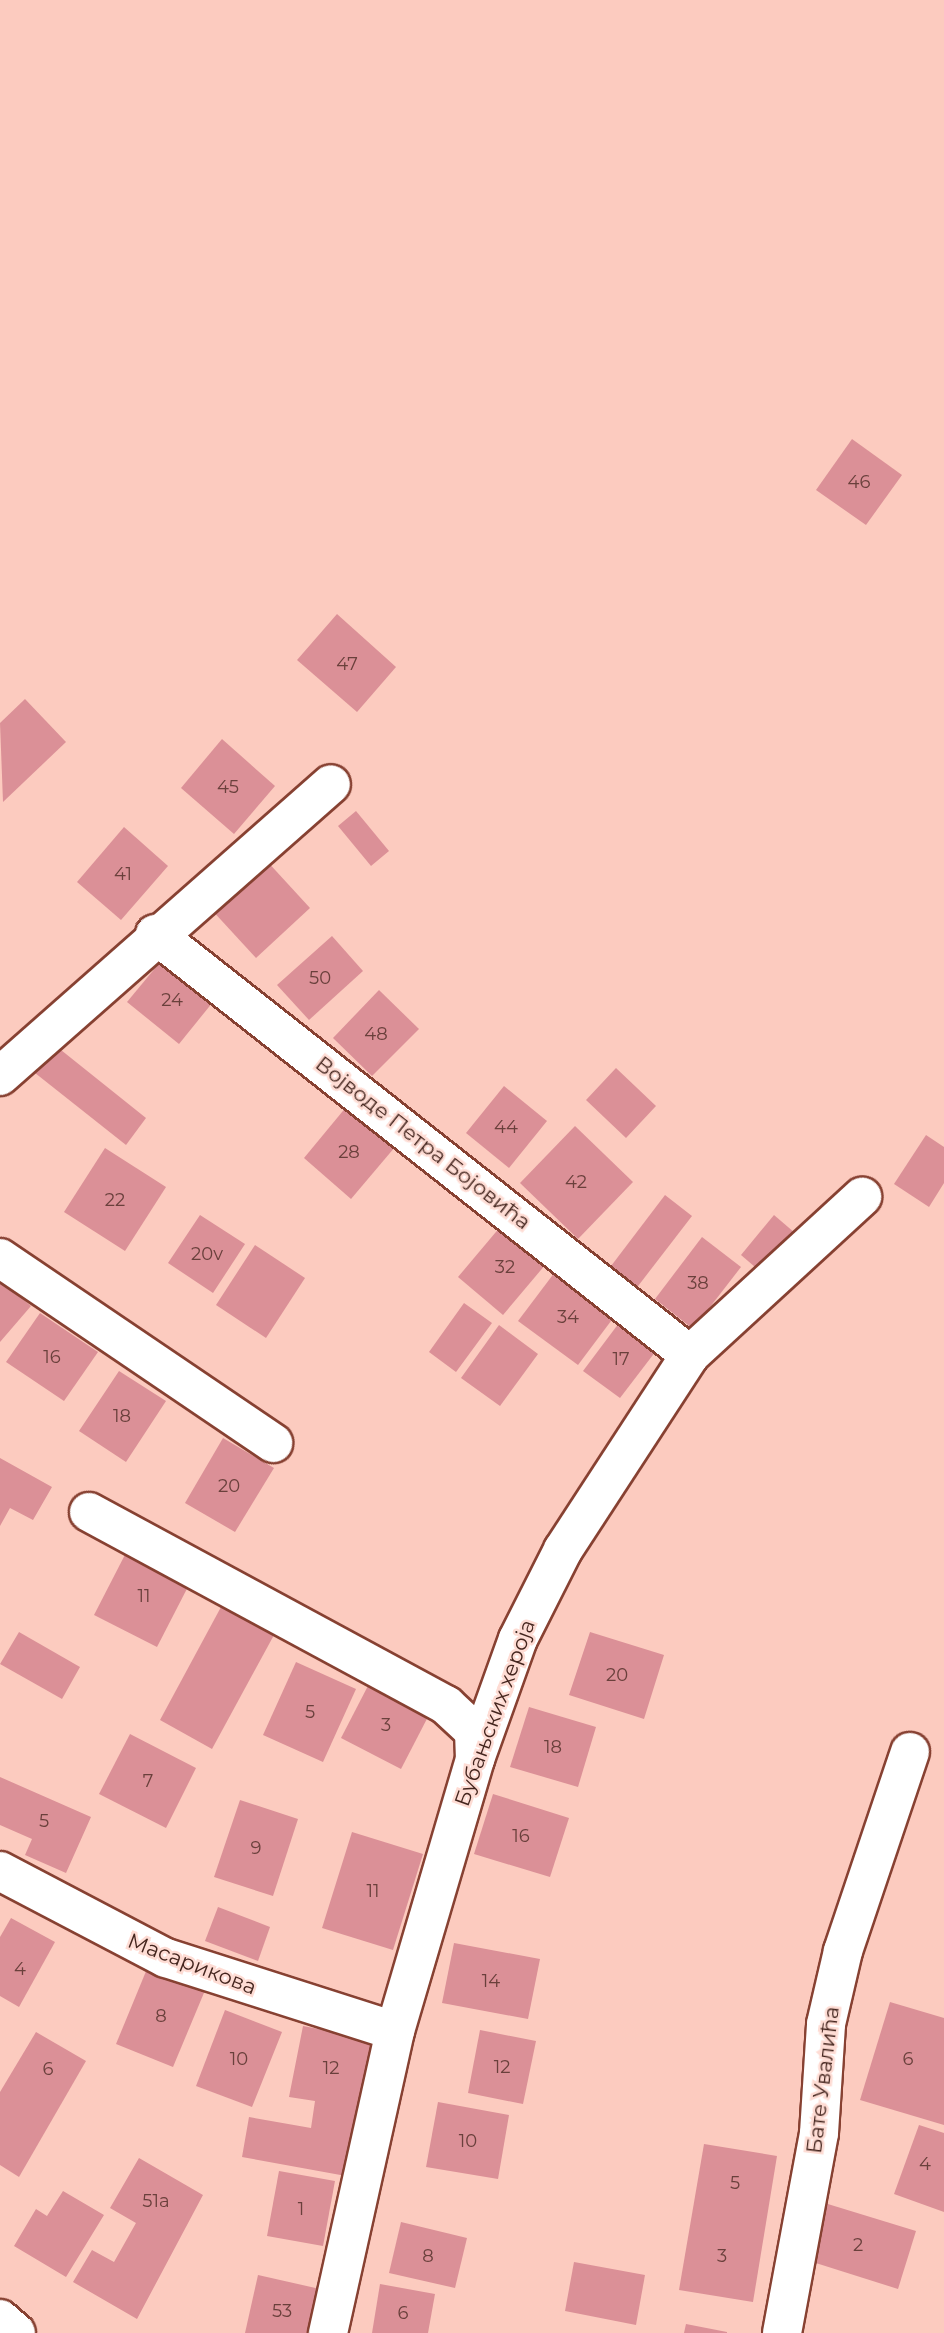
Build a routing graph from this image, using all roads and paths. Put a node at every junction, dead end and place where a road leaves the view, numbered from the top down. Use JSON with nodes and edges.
{"nodes":[{"id":1,"x":331,"y":784,"type":"dead end"},
{"id":2,"x":155,"y":934,"type":"junction"},
{"id":3,"x":0,"y":1076,"type":"edge"},
{"id":4,"x":862,"y":1198,"type":"dead end"},
{"id":5,"x":0,"y":1258,"type":"edge"},
{"id":6,"x":690,"y":1355,"type":"junction"},
{"id":7,"x":273,"y":1443,"type":"dead end"},
{"id":8,"x":89,"y":1512,"type":"dead end"},
{"id":9,"x":909,"y":1752,"type":"dead end"},
{"id":10,"x":475,"y":1759,"type":"junction"},
{"id":11,"x":0,"y":1871,"type":"edge"},
{"id":12,"x":395,"y":2031,"type":"junction"},
{"id":13,"x":0,"y":2319,"type":"edge"},
{"id":14,"x":16,"y":2333,"type":"edge"},
{"id":15,"x":328,"y":2333,"type":"edge"},
{"id":16,"x":782,"y":2333,"type":"edge"}],
"edges":[{"from":1,"to":2,"type":"street"},
{"from":2,"to":3,"type":"street"},
{"from":2,"to":6,"type":"street","name":"Војводе Петра Бојовића"},
{"from":4,"to":6,"type":"street","name":"Бубањских хероја"},
{"from":5,"to":7,"type":"street"},
{"from":6,"to":10,"type":"street","name":"Бубањских хероја"},
{"from":8,"to":10,"type":"street"},
{"from":9,"to":16,"type":"street","name":"Бате Увалића"},
{"from":10,"to":12,"type":"street","name":"Бубањских хероја"},
{"from":11,"to":12,"type":"street","name":"Масарикова"},
{"from":12,"to":15,"type":"street","name":"Бубањских хероја"},
{"from":13,"to":14,"type":"street"}]}
